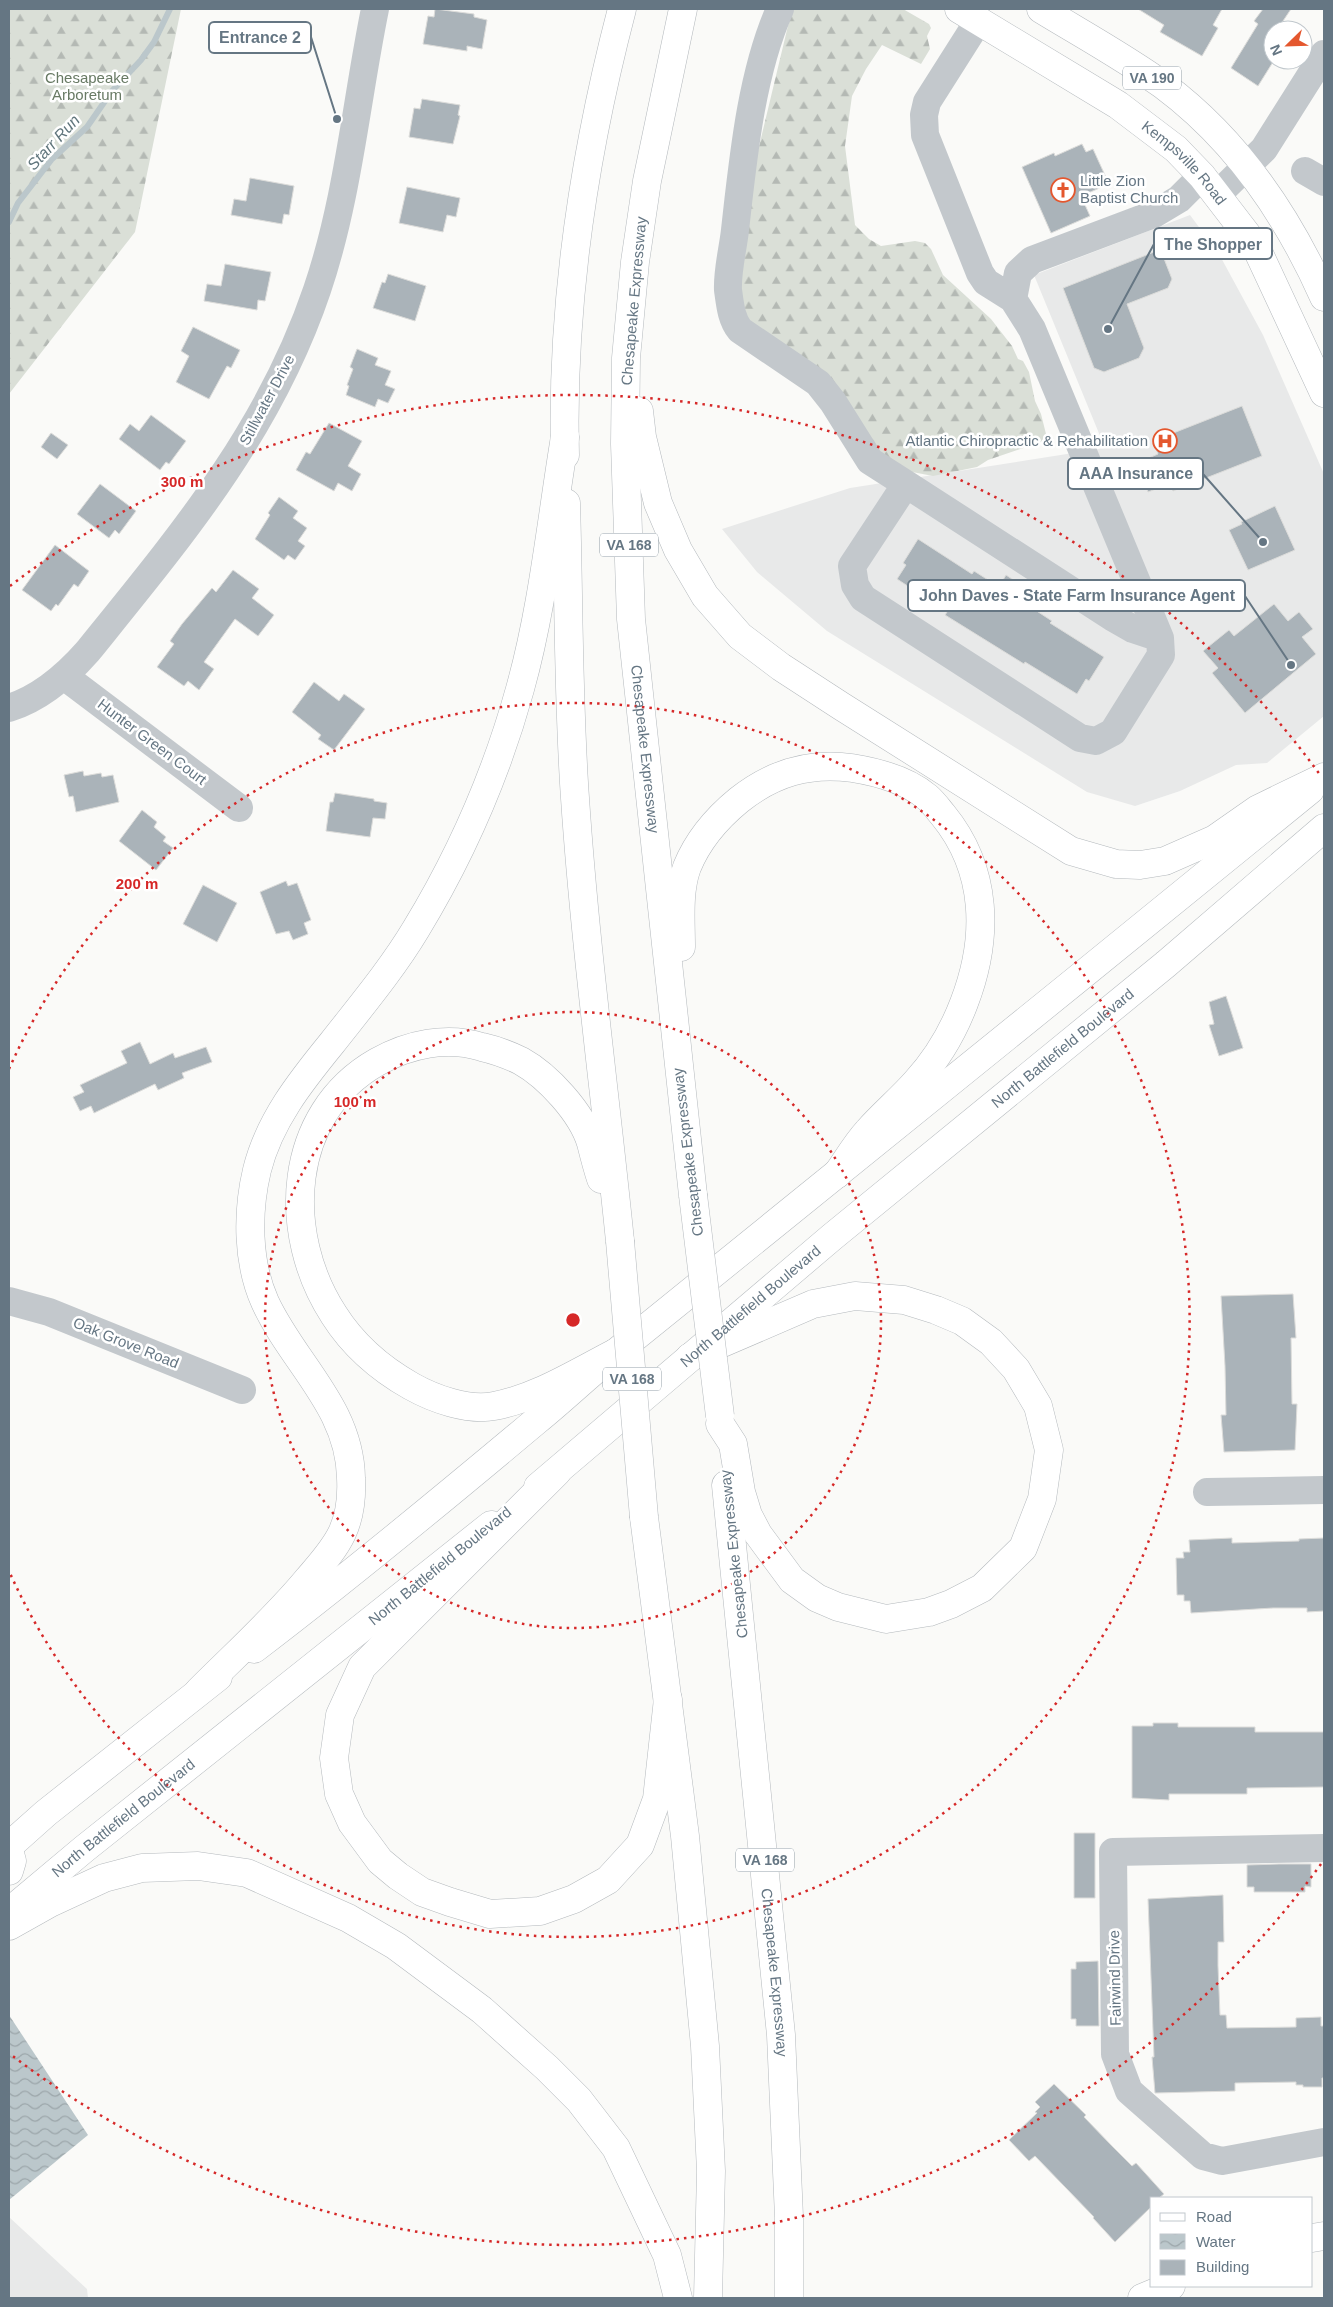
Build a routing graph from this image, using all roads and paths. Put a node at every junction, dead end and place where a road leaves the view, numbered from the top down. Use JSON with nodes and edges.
{"nodes":[{"id":1,"x":375,"y":9,"type":"edge"},
{"id":2,"x":622,"y":9,"type":"edge"},
{"id":3,"x":683,"y":9,"type":"edge"},
{"id":4,"x":780,"y":9,"type":"edge"},
{"id":5,"x":1041,"y":9,"type":"edge"},
{"id":6,"x":969,"y":15,"type":"edge"},
{"id":7,"x":1324,"y":54,"type":"edge"},
{"id":8,"x":1248,"y":167,"type":"junction"},
{"id":9,"x":1209,"y":185,"type":"junction"},
{"id":10,"x":1324,"y":297,"type":"edge"},
{"id":11,"x":1013,"y":299,"type":"junction"},
{"id":12,"x":628,"y":329,"type":"junction"},
{"id":13,"x":1324,"y":394,"type":"edge"},
{"id":14,"x":565,"y":437,"type":"junction"},
{"id":15,"x":906,"y":484,"type":"junction"},
{"id":16,"x":1160,"y":638,"type":"junction"},
{"id":17,"x":64,"y":676,"type":"junction"},
{"id":18,"x":9,"y":708,"type":"edge"},
{"id":19,"x":1324,"y":778,"type":"edge"},
{"id":20,"x":239,"y":808,"type":"dead end"},
{"id":21,"x":1324,"y":828,"type":"edge"},
{"id":22,"x":680,"y":1084,"type":"junction"},
{"id":23,"x":837,"y":1174,"type":"junction"},
{"id":24,"x":620,"y":1241,"type":"junction"},
{"id":25,"x":9,"y":1301,"type":"edge"},
{"id":26,"x":615,"y":1353,"type":"junction"},
{"id":27,"x":690,"y":1357,"type":"junction"},
{"id":28,"x":242,"y":1390,"type":"dead end"},
{"id":29,"x":720,"y":1420,"type":"junction"},
{"id":30,"x":556,"y":1472,"type":"junction"},
{"id":31,"x":1324,"y":1490,"type":"edge"},
{"id":32,"x":1207,"y":1492,"type":"dead end"},
{"id":33,"x":200,"y":1691,"type":"junction"},
{"id":34,"x":668,"y":1699,"type":"junction"},
{"id":35,"x":9,"y":1846,"type":"edge"},
{"id":36,"x":1324,"y":1848,"type":"edge"},
{"id":37,"x":9,"y":1850,"type":"edge"},
{"id":38,"x":9,"y":1871,"type":"edge"},
{"id":39,"x":9,"y":1912,"type":"edge"},
{"id":40,"x":9,"y":1926,"type":"edge"},
{"id":41,"x":1324,"y":2142,"type":"edge"},
{"id":42,"x":1169,"y":2287,"type":"edge"},
{"id":43,"x":678,"y":2298,"type":"edge"},
{"id":44,"x":708,"y":2298,"type":"edge"},
{"id":45,"x":789,"y":2298,"type":"edge"},
{"id":46,"x":1142,"y":2298,"type":"edge"}],
"edges":[{"from":1,"to":17,"type":"street","name":"Stillwater Drive"},
{"from":2,"to":14,"type":"main road","number":"VA 168"},
{"from":3,"to":12,"type":"main road","name":"Chesapeake Expressway","number":"VA 168"},
{"from":4,"to":15,"type":"street"},
{"from":5,"to":8,"type":"main road","number":"VA 190"},
{"from":6,"to":9,"type":"main road","name":"Kempsville Road","number":"VA 190"},
{"from":6,"to":11,"type":"street"},
{"from":7,"to":8,"type":"street"},
{"from":8,"to":9,"type":"street"},
{"from":8,"to":10,"type":"main road","number":"VA 190"},
{"from":9,"to":11,"type":"street"},
{"from":9,"to":13,"type":"main road","name":"Kempsville Road","number":"VA 190"},
{"from":11,"to":16,"type":"street"},
{"from":12,"to":19,"type":"main road"},
{"from":12,"to":22,"type":"main road","name":"Chesapeake Expressway","number":"VA 168"},
{"from":14,"to":24,"type":"main road","number":"VA 168"},
{"from":14,"to":33,"type":"main road"},
{"from":15,"to":16,"type":"street"},
{"from":15,"to":16,"type":"street"},
{"from":17,"to":18,"type":"street","name":"Stillwater Drive"},
{"from":17,"to":20,"type":"street","name":"Hunter Green Court"},
{"from":19,"to":23,"type":"main road"},
{"from":21,"to":27,"type":"main road","name":"North Battlefield Boulevard"},
{"from":22,"to":23,"type":"main road"},
{"from":22,"to":29,"type":"main road","name":"Chesapeake Expressway","number":"VA 168","bridge":true},
{"from":23,"to":26,"type":"main road"},
{"from":24,"to":26,"type":"main road"},
{"from":24,"to":34,"type":"main road","number":"VA 168","bridge":true},
{"from":25,"to":28,"type":"street","name":"Oak Grove Road"},
{"from":26,"to":33,"type":"main road"},
{"from":27,"to":29,"type":"main road"},
{"from":27,"to":30,"type":"main road","name":"North Battlefield Boulevard"},
{"from":29,"to":45,"type":"main road","name":"Chesapeake Expressway","number":"VA 168"},
{"from":30,"to":34,"type":"main road"},
{"from":30,"to":39,"type":"main road","name":"North Battlefield Boulevard"},
{"from":31,"to":32,"type":"street"},
{"from":33,"to":35,"type":"main road"},
{"from":34,"to":44,"type":"main road","number":"VA 168"},
{"from":36,"to":41,"type":"street","name":"Fairwind Drive"},
{"from":37,"to":38,"type":"main road"},
{"from":40,"to":43,"type":"main road"},
{"from":42,"to":46,"type":"main road"}]}
